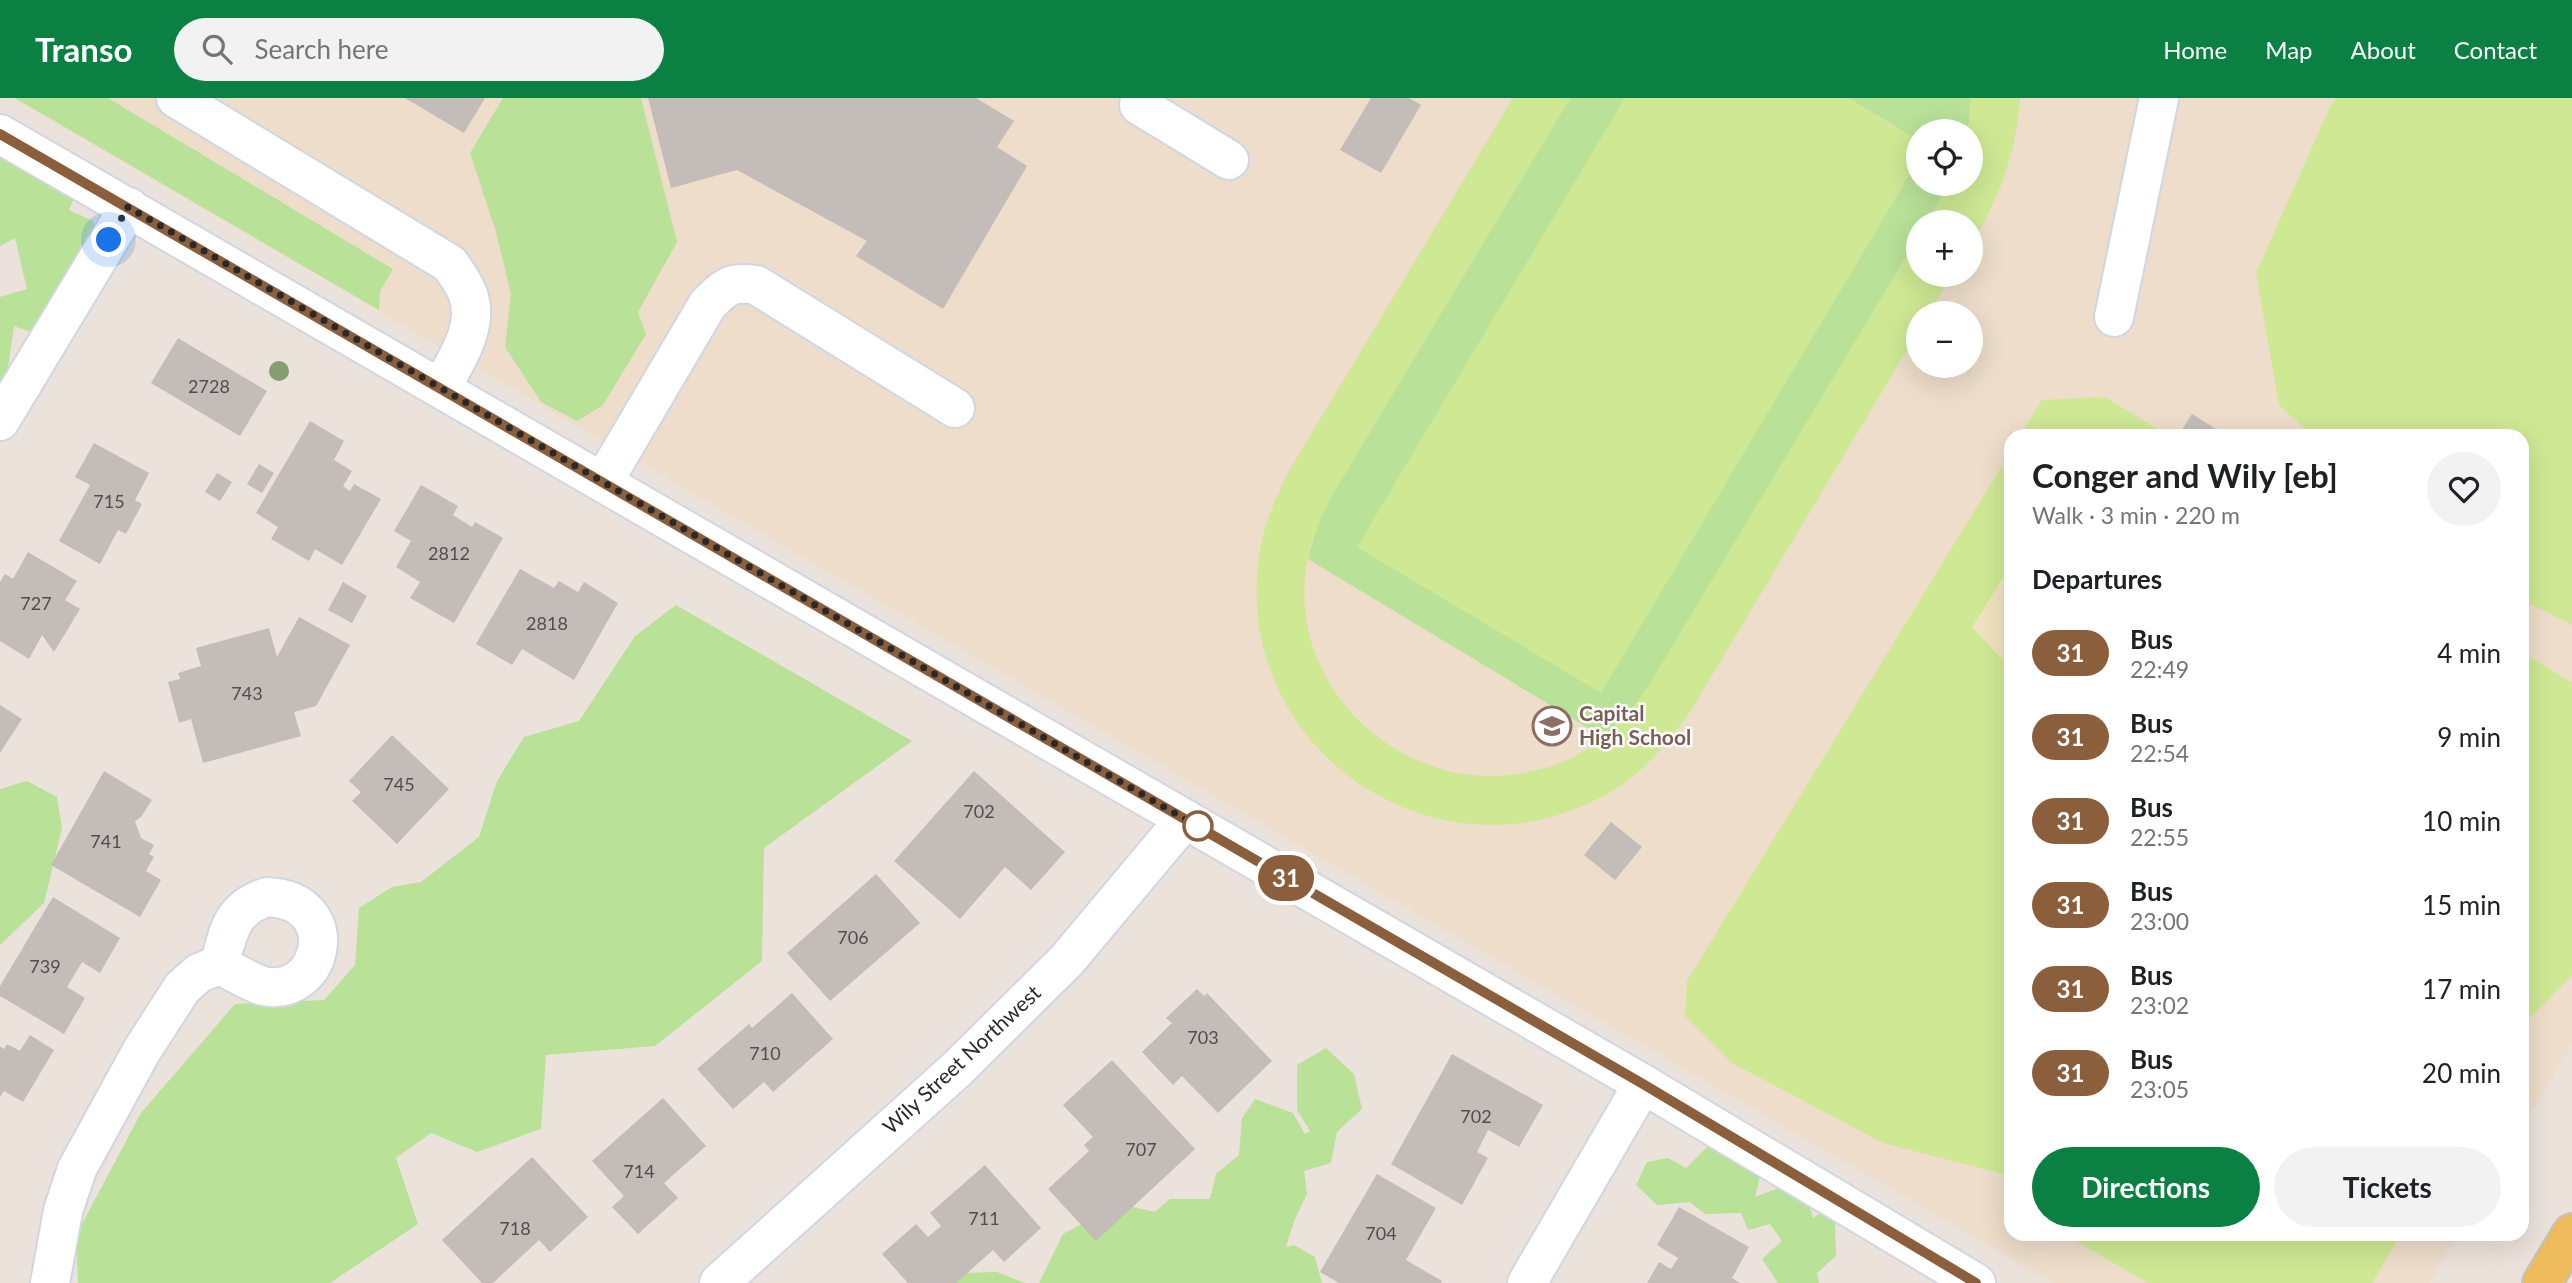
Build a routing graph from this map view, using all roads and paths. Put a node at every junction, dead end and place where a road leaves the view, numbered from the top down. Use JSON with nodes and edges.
{"nodes":[{"id":1,"x":176,"y":98,"type":"edge"},
{"id":2,"x":2159,"y":98,"type":"edge"},
{"id":3,"x":1139,"y":105,"type":"dead end"},
{"id":4,"x":0,"y":134,"type":"edge"},
{"id":5,"x":1229,"y":160,"type":"dead end"},
{"id":6,"x":128,"y":207,"type":"junction"},
{"id":7,"x":2114,"y":317,"type":"dead end"},
{"id":8,"x":440,"y":388,"type":"junction"},
{"id":9,"x":955,"y":408,"type":"dead end"},
{"id":10,"x":0,"y":421,"type":"edge"},
{"id":11,"x":603,"y":482,"type":"junction"},
{"id":12,"x":1185,"y":819,"type":"junction"},
{"id":13,"x":219,"y":965,"type":"dead end"},
{"id":14,"x":1643,"y":1084,"type":"junction"},
{"id":15,"x":2572,"y":1233,"type":"edge"},
{"id":16,"x":50,"y":1283,"type":"edge"},
{"id":17,"x":719,"y":1283,"type":"edge"},
{"id":18,"x":1527,"y":1283,"type":"edge"},
{"id":19,"x":1976,"y":1283,"type":"edge"},
{"id":20,"x":2542,"y":1283,"type":"edge"}],
"edges":[{"from":1,"to":8,"type":"street"},
{"from":2,"to":7,"type":"street"},
{"from":3,"to":5,"type":"street"},
{"from":4,"to":6,"type":"street"},
{"from":6,"to":8,"type":"street"},
{"from":6,"to":10,"type":"street"},
{"from":8,"to":11,"type":"street"},
{"from":9,"to":11,"type":"street"},
{"from":11,"to":12,"type":"street"},
{"from":12,"to":14,"type":"street"},
{"from":12,"to":17,"type":"street","name":"Wily Street Northwest"},
{"from":13,"to":16,"type":"street"},
{"from":14,"to":18,"type":"street"},
{"from":14,"to":19,"type":"street"},
{"from":15,"to":20,"type":"main road"}]}
